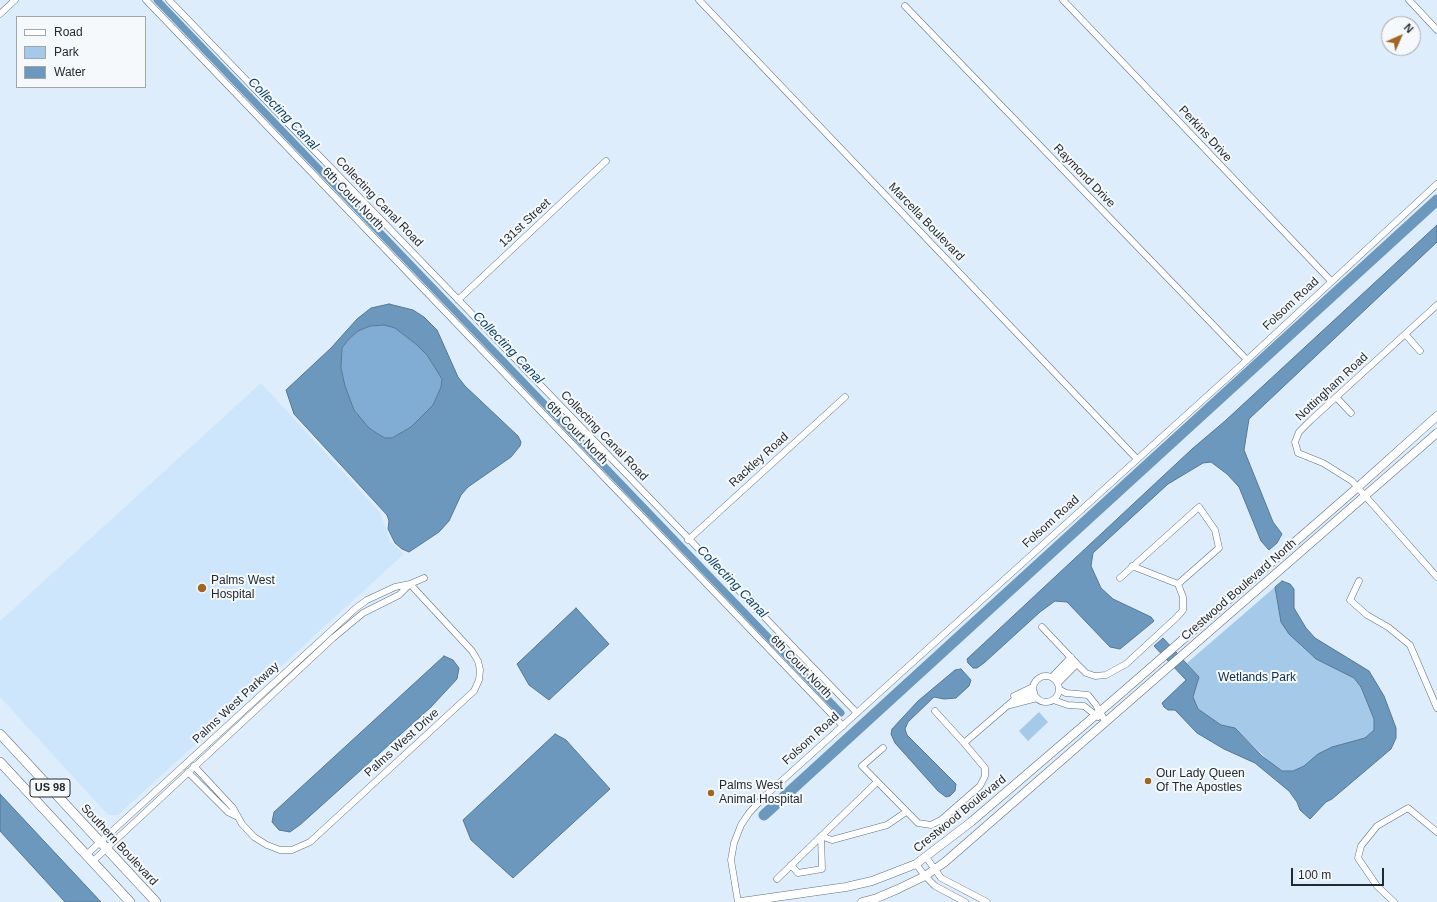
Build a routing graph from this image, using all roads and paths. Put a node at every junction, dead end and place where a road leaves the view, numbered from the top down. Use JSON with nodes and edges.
{"nodes":[{"id":1,"x":15,"y":0,"type":"edge"},
{"id":2,"x":146,"y":0,"type":"edge"},
{"id":3,"x":169,"y":0,"type":"edge"},
{"id":4,"x":699,"y":0,"type":"edge"},
{"id":5,"x":1063,"y":0,"type":"edge"},
{"id":6,"x":1409,"y":0,"type":"edge"},
{"id":7,"x":906,"y":6,"type":"dead end"},
{"id":8,"x":0,"y":14,"type":"edge"},
{"id":9,"x":1437,"y":30,"type":"edge"},
{"id":10,"x":606,"y":161,"type":"dead end"},
{"id":11,"x":1437,"y":184,"type":"edge"},
{"id":12,"x":1331,"y":281,"type":"junction"},
{"id":13,"x":458,"y":300,"type":"junction"},
{"id":14,"x":1437,"y":305,"type":"edge"},
{"id":15,"x":1405,"y":334,"type":"junction"},
{"id":16,"x":1420,"y":351,"type":"dead end"},
{"id":17,"x":1247,"y":360,"type":"junction"},
{"id":18,"x":845,"y":396,"type":"dead end"},
{"id":19,"x":1336,"y":397,"type":"junction"},
{"id":20,"x":1351,"y":412,"type":"dead end"},
{"id":21,"x":1437,"y":416,"type":"edge"},
{"id":22,"x":1437,"y":433,"type":"edge"},
{"id":23,"x":1137,"y":458,"type":"junction"},
{"id":24,"x":1358,"y":487,"type":"junction"},
{"id":25,"x":1366,"y":495,"type":"junction"},
{"id":26,"x":688,"y":540,"type":"junction"},
{"id":27,"x":1132,"y":566,"type":"junction"},
{"id":28,"x":1437,"y":577,"type":"edge"},
{"id":29,"x":424,"y":578,"type":"dead end"},
{"id":30,"x":1120,"y":578,"type":"dead end"},
{"id":31,"x":1359,"y":580,"type":"dead end"},
{"id":32,"x":410,"y":584,"type":"junction"},
{"id":33,"x":1178,"y":584,"type":"junction"},
{"id":34,"x":1042,"y":627,"type":"dead end"},
{"id":35,"x":1074,"y":661,"type":"junction"},
{"id":36,"x":1055,"y":680,"type":"junction"},
{"id":37,"x":1060,"y":690,"type":"junction"},
{"id":38,"x":1034,"y":692,"type":"junction"},
{"id":39,"x":1118,"y":696,"type":"joint"},
{"id":40,"x":1052,"y":700,"type":"junction"},
{"id":41,"x":1437,"y":708,"type":"edge"},
{"id":42,"x":935,"y":711,"type":"dead end"},
{"id":43,"x":857,"y":713,"type":"junction"},
{"id":44,"x":1098,"y":714,"type":"junction"},
{"id":45,"x":1105,"y":721,"type":"junction"},
{"id":46,"x":843,"y":726,"type":"junction"},
{"id":47,"x":0,"y":734,"type":"edge"},
{"id":48,"x":964,"y":743,"type":"junction"},
{"id":49,"x":883,"y":748,"type":"dead end"},
{"id":50,"x":0,"y":762,"type":"edge"},
{"id":51,"x":1057,"y":765,"type":"joint"},
{"id":52,"x":194,"y":766,"type":"junction"},
{"id":53,"x":188,"y":772,"type":"junction"},
{"id":54,"x":877,"y":782,"type":"junction"},
{"id":55,"x":906,"y":812,"type":"junction"},
{"id":56,"x":236,"y":816,"type":"junction"},
{"id":57,"x":1437,"y":832,"type":"edge"},
{"id":58,"x":821,"y":836,"type":"junction"},
{"id":59,"x":103,"y":845,"type":"junction"},
{"id":60,"x":926,"y":857,"type":"junction"},
{"id":61,"x":89,"y":858,"type":"junction"},
{"id":62,"x":916,"y":864,"type":"junction"},
{"id":63,"x":791,"y":865,"type":"junction"},
{"id":64,"x":934,"y":869,"type":"junction"},
{"id":65,"x":924,"y":876,"type":"junction"},
{"id":66,"x":777,"y":879,"type":"dead end"},
{"id":67,"x":130,"y":902,"type":"edge"},
{"id":68,"x":156,"y":902,"type":"edge"},
{"id":69,"x":740,"y":902,"type":"edge"},
{"id":70,"x":862,"y":902,"type":"edge"},
{"id":71,"x":965,"y":902,"type":"edge"},
{"id":72,"x":988,"y":902,"type":"edge"},
{"id":73,"x":1394,"y":902,"type":"edge"}],
"edges":[{"from":1,"to":8,"type":"street"},
{"from":2,"to":46,"type":"street","name":"6th Court North"},
{"from":3,"to":13,"type":"street","name":"Collecting Canal Road"},
{"from":4,"to":23,"type":"street","name":"Marcella Boulevard"},
{"from":5,"to":12,"type":"street","name":"Perkins Drive"},
{"from":6,"to":9,"type":"street"},
{"from":7,"to":17,"type":"street","name":"Raymond Drive"},
{"from":10,"to":13,"type":"street","name":"131st Street"},
{"from":11,"to":12,"type":"street","name":"Folsom Road"},
{"from":12,"to":17,"type":"street","name":"Folsom Road"},
{"from":13,"to":26,"type":"street","name":"Collecting Canal Road"},
{"from":14,"to":15,"type":"street","name":"Nottingham Road"},
{"from":15,"to":16,"type":"street"},
{"from":15,"to":19,"type":"street","name":"Nottingham Road"},
{"from":17,"to":23,"type":"street","name":"Folsom Road"},
{"from":18,"to":26,"type":"street","name":"Rackley Road"},
{"from":19,"to":20,"type":"street"},
{"from":19,"to":24,"type":"street","name":"Nottingham Road"},
{"from":21,"to":24,"type":"main road","name":"Crestwood Boulevard North"},
{"from":22,"to":25,"type":"main road","name":"Crestwood Boulevard North"},
{"from":23,"to":43,"type":"street","name":"Folsom Road"},
{"from":24,"to":25,"type":"street","name":"Nottingham Road"},
{"from":24,"to":39,"type":"main road","name":"Crestwood Boulevard North"},
{"from":25,"to":28,"type":"street","name":"Nottingham Road"},
{"from":25,"to":45,"type":"main road","name":"Crestwood Boulevard North"},
{"from":26,"to":43,"type":"street","name":"Collecting Canal Road"},
{"from":27,"to":30,"type":"street"},
{"from":27,"to":33,"type":"street"},
{"from":27,"to":33,"type":"street"},
{"from":29,"to":32,"type":"street","name":"Palms West Parkway"},
{"from":31,"to":41,"type":"street"},
{"from":32,"to":52,"type":"street","name":"Palms West Parkway"},
{"from":32,"to":56,"type":"street","name":"Palms West Drive"},
{"from":32,"to":59,"type":"street","name":"Palms West Parkway"},
{"from":33,"to":35,"type":"street"},
{"from":34,"to":35,"type":"street"},
{"from":35,"to":36,"type":"street"},
{"from":35,"to":36,"type":"street"},
{"from":36,"to":37,"type":"street"},
{"from":36,"to":38,"type":"street"},
{"from":37,"to":40,"type":"street"},
{"from":37,"to":44,"type":"street"},
{"from":38,"to":40,"type":"street"},
{"from":38,"to":48,"type":"street"},
{"from":39,"to":44,"type":"main road","name":"Crestwood Boulevard"},
{"from":40,"to":44,"type":"street"},
{"from":42,"to":48,"type":"street"},
{"from":43,"to":46,"type":"street","name":"Folsom Road"},
{"from":44,"to":45,"type":"street"},
{"from":44,"to":60,"type":"main road","name":"Crestwood Boulevard"},
{"from":45,"to":51,"type":"main road","name":"Crestwood Boulevard North"},
{"from":46,"to":69,"type":"street","name":"Folsom Road"},
{"from":47,"to":59,"type":"highway","name":"Southern Boulevard","number":"US 98"},
{"from":48,"to":55,"type":"street"},
{"from":49,"to":54,"type":"street"},
{"from":50,"to":61,"type":"highway","number":"US 98"},
{"from":51,"to":64,"type":"main road","name":"Crestwood Boulevard"},
{"from":52,"to":53,"type":"street","name":"Palms West Parkway"},
{"from":52,"to":56,"type":"street","name":"Palms West Drive"},
{"from":53,"to":56,"type":"street","name":"Palms West Drive"},
{"from":53,"to":59,"type":"street","name":"Palms West Parkway"},
{"from":54,"to":55,"type":"street"},
{"from":54,"to":58,"type":"street"},
{"from":55,"to":58,"type":"street"},
{"from":57,"to":73,"type":"street"},
{"from":58,"to":63,"type":"street"},
{"from":58,"to":63,"type":"street"},
{"from":59,"to":61,"type":"street","name":"Palms West Parkway"},
{"from":59,"to":68,"type":"highway","name":"Southern Boulevard","number":"US 98"},
{"from":60,"to":62,"type":"main road","name":"Crestwood Boulevard"},
{"from":60,"to":64,"type":"street"},
{"from":61,"to":67,"type":"highway","number":"US 98"},
{"from":62,"to":65,"type":"street"},
{"from":62,"to":69,"type":"main road","name":"Crestwood Boulevard"},
{"from":63,"to":66,"type":"street"},
{"from":64,"to":65,"type":"main road","name":"Crestwood Boulevard"},
{"from":64,"to":72,"type":"street"},
{"from":65,"to":70,"type":"main road","name":"Crestwood Boulevard"},
{"from":65,"to":71,"type":"street"}]}
